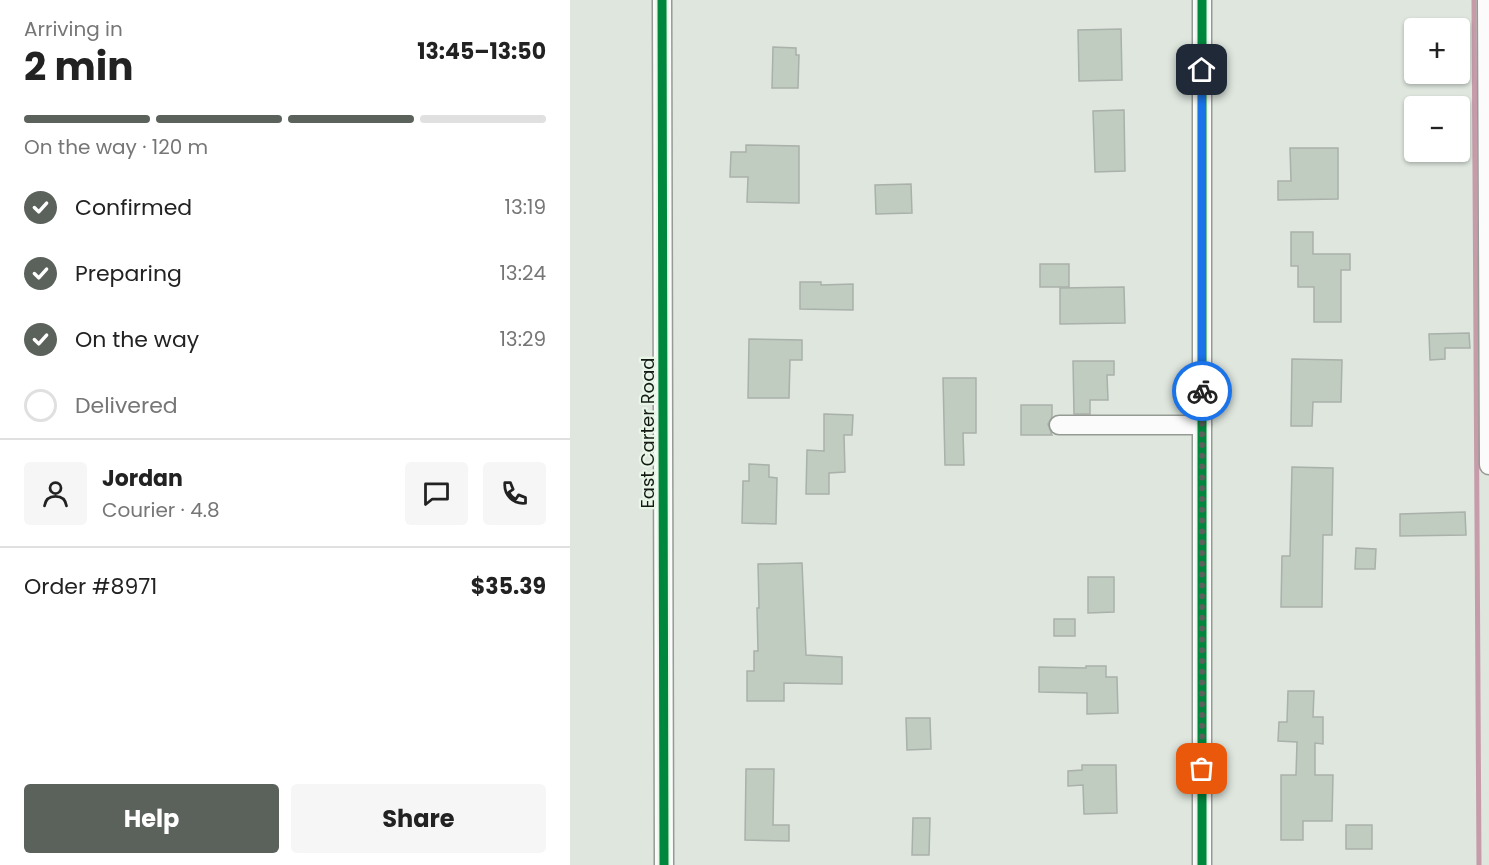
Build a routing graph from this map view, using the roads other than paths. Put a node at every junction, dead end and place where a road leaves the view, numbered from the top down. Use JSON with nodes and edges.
{"nodes":[{"id":1,"x":662,"y":0,"type":"edge"},
{"id":2,"x":1202,"y":0,"type":"edge"},
{"id":3,"x":1487,"y":0,"type":"edge"},
{"id":4,"x":1059,"y":425,"type":"dead end"},
{"id":5,"x":1202,"y":425,"type":"junction"},
{"id":6,"x":1489,"y":465,"type":"edge"},
{"id":7,"x":664,"y":865,"type":"edge"},
{"id":8,"x":1202,"y":865,"type":"edge"}],
"edges":[{"from":1,"to":7,"type":"street","name":"East Carter Road"},
{"from":2,"to":5,"type":"street"},
{"from":3,"to":6,"type":"street"},
{"from":4,"to":5,"type":"street"},
{"from":5,"to":8,"type":"street"}]}
